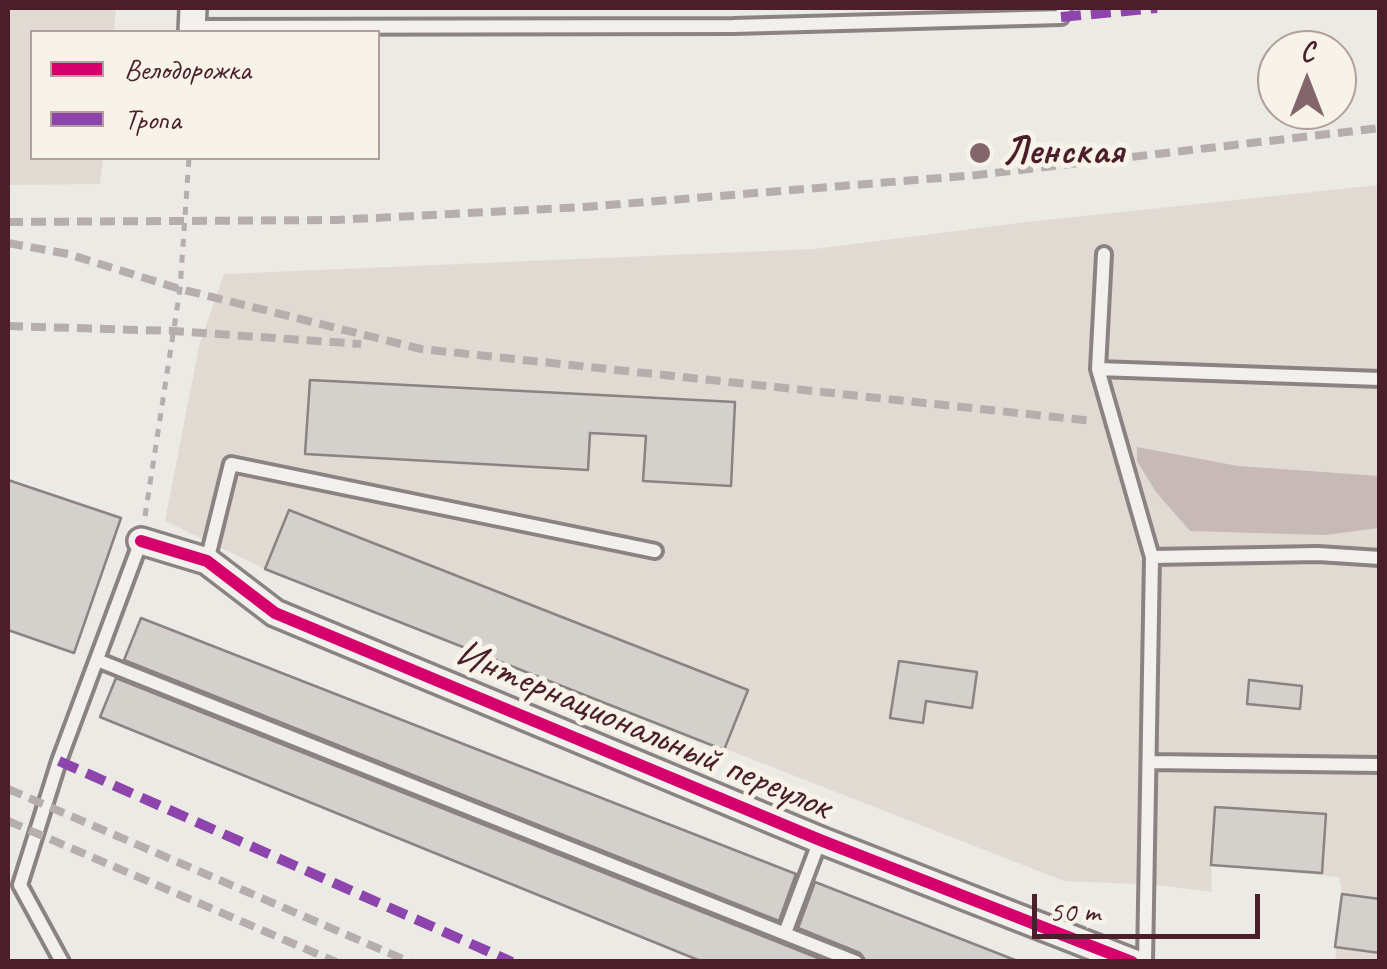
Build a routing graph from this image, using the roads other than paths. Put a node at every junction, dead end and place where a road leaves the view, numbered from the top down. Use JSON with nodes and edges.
{"nodes":[{"id":1,"x":1064,"y":8,"type":"edge"},
{"id":2,"x":193,"y":22,"type":"edge"},
{"id":3,"x":1104,"y":254,"type":"dead end"},
{"id":4,"x":1098,"y":370,"type":"junction"},
{"id":5,"x":1380,"y":380,"type":"edge"},
{"id":6,"x":140,"y":541,"type":"joint"},
{"id":7,"x":655,"y":551,"type":"dead end"},
{"id":8,"x":1152,"y":556,"type":"junction"},
{"id":9,"x":1380,"y":558,"type":"edge"},
{"id":10,"x":207,"y":561,"type":"junction"},
{"id":11,"x":97,"y":660,"type":"junction"},
{"id":12,"x":1150,"y":762,"type":"junction"},
{"id":13,"x":1380,"y":766,"type":"edge"},
{"id":14,"x":820,"y":840,"type":"junction"},
{"id":15,"x":14,"y":887,"type":"edge"},
{"id":16,"x":785,"y":933,"type":"junction"},
{"id":17,"x":62,"y":962,"type":"edge"},
{"id":18,"x":856,"y":962,"type":"edge"},
{"id":19,"x":1132,"y":962,"type":"edge"},
{"id":20,"x":1145,"y":962,"type":"edge"}],
"edges":[{"from":1,"to":2,"type":"lane"},
{"from":3,"to":4,"type":"lane"},
{"from":4,"to":5,"type":"lane"},
{"from":4,"to":8,"type":"lane"},
{"from":6,"to":10,"type":"street","name":"Интернациональный переулок"},
{"from":6,"to":11,"type":"lane"},
{"from":7,"to":10,"type":"lane"},
{"from":8,"to":9,"type":"lane"},
{"from":8,"to":12,"type":"lane"},
{"from":10,"to":14,"type":"street","name":"Интернациональный переулок"},
{"from":11,"to":15,"type":"lane"},
{"from":11,"to":16,"type":"lane"},
{"from":12,"to":13,"type":"lane"},
{"from":12,"to":20,"type":"lane"},
{"from":14,"to":16,"type":"lane"},
{"from":14,"to":19,"type":"street","name":"Интернациональный переулок"},
{"from":15,"to":17,"type":"lane"},
{"from":16,"to":18,"type":"lane"}]}
